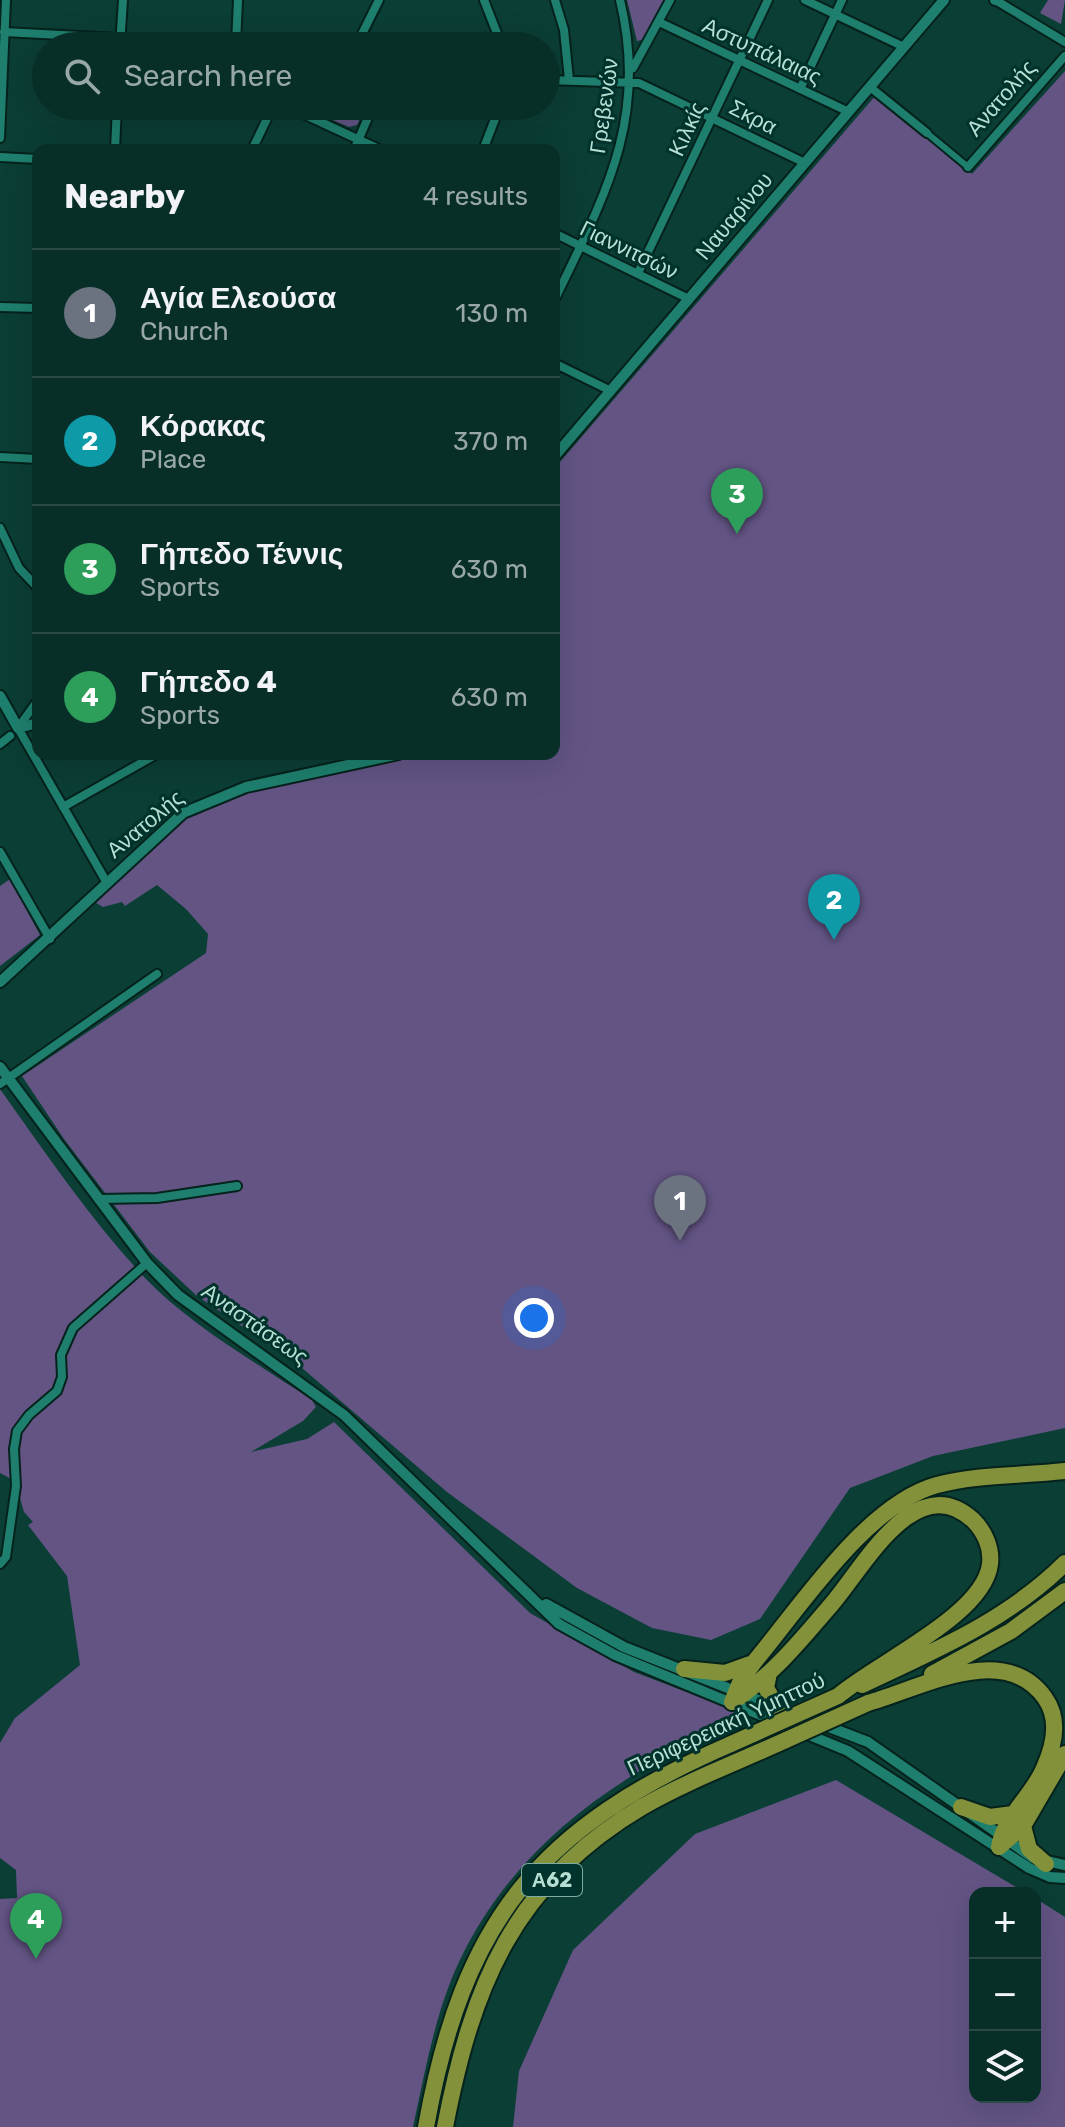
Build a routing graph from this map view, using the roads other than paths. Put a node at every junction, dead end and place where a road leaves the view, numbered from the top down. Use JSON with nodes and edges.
{"nodes":[{"id":1,"x":6,"y":0,"type":"edge"},
{"id":2,"x":123,"y":0,"type":"edge"},
{"id":3,"x":238,"y":0,"type":"edge"},
{"id":4,"x":379,"y":0,"type":"edge"},
{"id":5,"x":484,"y":0,"type":"edge"},
{"id":6,"x":555,"y":0,"type":"edge"},
{"id":7,"x":620,"y":0,"type":"edge"},
{"id":8,"x":670,"y":0,"type":"edge"},
{"id":9,"x":768,"y":0,"type":"edge"},
{"id":10,"x":805,"y":0,"type":"edge"},
{"id":11,"x":842,"y":0,"type":"edge"},
{"id":12,"x":944,"y":0,"type":"edge"},
{"id":13,"x":997,"y":0,"type":"edge"},
{"id":14,"x":835,"y":14,"type":"junction"},
{"id":15,"x":659,"y":22,"type":"junction"},
{"id":16,"x":4,"y":32,"type":"junction"},
{"id":17,"x":121,"y":32,"type":"edge"},
{"id":18,"x":237,"y":32,"type":"edge"},
{"id":19,"x":367,"y":32,"type":"edge"},
{"id":20,"x":497,"y":32,"type":"edge"},
{"id":21,"x":32,"y":34,"type":"edge"},
{"id":22,"x":1065,"y":42,"type":"edge"},
{"id":23,"x":904,"y":47,"type":"junction"},
{"id":24,"x":1065,"y":56,"type":"edge"},
{"id":25,"x":739,"y":60,"type":"junction"},
{"id":26,"x":632,"y":69,"type":"junction"},
{"id":27,"x":560,"y":80,"type":"edge"},
{"id":28,"x":569,"y":80,"type":"junction"},
{"id":29,"x":630,"y":81,"type":"junction"},
{"id":30,"x":870,"y":87,"type":"junction"},
{"id":31,"x":800,"y":89,"type":"junction"},
{"id":32,"x":849,"y":112,"type":"junction"},
{"id":33,"x":713,"y":117,"type":"junction"},
{"id":34,"x":116,"y":120,"type":"edge"},
{"id":35,"x":266,"y":120,"type":"edge"},
{"id":36,"x":317,"y":120,"type":"edge"},
{"id":37,"x":367,"y":120,"type":"edge"},
{"id":38,"x":495,"y":120,"type":"edge"},
{"id":39,"x":927,"y":133,"type":"joint"},
{"id":40,"x":0,"y":138,"type":"edge"},
{"id":41,"x":359,"y":139,"type":"junction"},
{"id":42,"x":115,"y":144,"type":"edge"},
{"id":43,"x":255,"y":144,"type":"edge"},
{"id":44,"x":357,"y":144,"type":"edge"},
{"id":45,"x":369,"y":144,"type":"edge"},
{"id":46,"x":485,"y":144,"type":"edge"},
{"id":47,"x":0,"y":157,"type":"edge"},
{"id":48,"x":32,"y":159,"type":"edge"},
{"id":49,"x":805,"y":163,"type":"junction"},
{"id":50,"x":968,"y":167,"type":"joint"},
{"id":51,"x":560,"y":236,"type":"edge"},
{"id":52,"x":581,"y":246,"type":"junction"},
{"id":53,"x":638,"y":273,"type":"junction"},
{"id":54,"x":560,"y":289,"type":"edge"},
{"id":55,"x":689,"y":299,"type":"junction"},
{"id":56,"x":0,"y":307,"type":"edge"},
{"id":57,"x":32,"y":308,"type":"edge"},
{"id":58,"x":560,"y":366,"type":"edge"},
{"id":59,"x":611,"y":391,"type":"junction"},
{"id":60,"x":560,"y":450,"type":"edge"},
{"id":61,"x":0,"y":457,"type":"edge"},
{"id":62,"x":32,"y":459,"type":"edge"},
{"id":63,"x":0,"y":528,"type":"edge"},
{"id":64,"x":3,"y":549,"type":"edge"},
{"id":65,"x":32,"y":581,"type":"edge"},
{"id":66,"x":0,"y":696,"type":"edge"},
{"id":67,"x":32,"y":708,"type":"edge"},
{"id":68,"x":32,"y":725,"type":"edge"},
{"id":69,"x":14,"y":732,"type":"junction"},
{"id":70,"x":0,"y":744,"type":"edge"},
{"id":71,"x":32,"y":760,"type":"edge"},
{"id":72,"x":32,"y":760,"type":"edge"},
{"id":73,"x":146,"y":760,"type":"edge"},
{"id":74,"x":371,"y":760,"type":"edge"},
{"id":75,"x":63,"y":807,"type":"junction"},
{"id":76,"x":0,"y":852,"type":"edge"},
{"id":77,"x":11,"y":871,"type":"junction"},
{"id":78,"x":0,"y":876,"type":"edge"},
{"id":79,"x":107,"y":883,"type":"junction"},
{"id":80,"x":50,"y":939,"type":"junction"},
{"id":81,"x":157,"y":974,"type":"dead end"},
{"id":82,"x":0,"y":982,"type":"edge"},
{"id":83,"x":0,"y":1067,"type":"edge"},
{"id":84,"x":4,"y":1081,"type":"edge"},
{"id":85,"x":237,"y":1186,"type":"dead end"},
{"id":86,"x":98,"y":1199,"type":"junction"},
{"id":87,"x":147,"y":1263,"type":"junction"},
{"id":88,"x":1065,"y":1471,"type":"edge"},
{"id":89,"x":1065,"y":1563,"type":"edge"},
{"id":90,"x":0,"y":1564,"type":"edge"},
{"id":91,"x":519,"y":1585,"type":"junction"},
{"id":92,"x":1065,"y":1591,"type":"edge"},
{"id":93,"x":755,"y":1661,"type":"junction"},
{"id":94,"x":684,"y":1669,"type":"junction"},
{"id":95,"x":769,"y":1673,"type":"junction"},
{"id":96,"x":738,"y":1695,"type":"junction"},
{"id":97,"x":838,"y":1696,"type":"junction"},
{"id":98,"x":868,"y":1703,"type":"junction"},
{"id":99,"x":778,"y":1708,"type":"junction"},
{"id":100,"x":1065,"y":1754,"type":"edge"},
{"id":101,"x":961,"y":1807,"type":"junction"},
{"id":102,"x":1018,"y":1820,"type":"junction"},
{"id":103,"x":1002,"y":1841,"type":"junction"},
{"id":104,"x":1046,"y":1864,"type":"junction"},
{"id":105,"x":1065,"y":1865,"type":"edge"},
{"id":106,"x":1065,"y":1878,"type":"edge"},
{"id":107,"x":426,"y":2127,"type":"edge"},
{"id":108,"x":445,"y":2127,"type":"edge"}],
"edges":[{"from":1,"to":16,"type":"street"},
{"from":2,"to":17,"type":"street"},
{"from":3,"to":18,"type":"street"},
{"from":4,"to":19,"type":"street"},
{"from":5,"to":20,"type":"street"},
{"from":6,"to":28,"type":"street"},
{"from":7,"to":26,"type":"street","name":"Γρεβενών"},
{"from":8,"to":15,"type":"street"},
{"from":9,"to":25,"type":"street","name":"Κιλκίς"},
{"from":10,"to":14,"type":"street"},
{"from":11,"to":14,"type":"street"},
{"from":12,"to":23,"type":"street","name":"Ναυαρίνου"},
{"from":13,"to":22,"type":"street"},
{"from":14,"to":23,"type":"street"},
{"from":14,"to":31,"type":"street"},
{"from":15,"to":25,"type":"street","name":"Αστυπάλαιας"},
{"from":15,"to":26,"type":"street"},
{"from":16,"to":21,"type":"street"},
{"from":16,"to":40,"type":"street"},
{"from":23,"to":30,"type":"street","name":"Ναυαρίνου"},
{"from":24,"to":50,"type":"street","name":"Ανατολής"},
{"from":25,"to":31,"type":"street","name":"Αστυπάλαιας"},
{"from":25,"to":33,"type":"street","name":"Κιλκίς"},
{"from":26,"to":29,"type":"street","name":"Γρεβενών"},
{"from":27,"to":28,"type":"street","name":"Σκρα"},
{"from":28,"to":29,"type":"street","name":"Σκρα"},
{"from":29,"to":33,"type":"street","name":"Σκρα"},
{"from":29,"to":52,"type":"street","name":"Γρεβενών"},
{"from":30,"to":32,"type":"street","name":"Ναυαρίνου"},
{"from":30,"to":39,"type":"street"},
{"from":31,"to":32,"type":"street","name":"Αστυπάλαιας"},
{"from":32,"to":49,"type":"street","name":"Ναυαρίνου"},
{"from":33,"to":49,"type":"street","name":"Σκρα"},
{"from":33,"to":53,"type":"street","name":"Κιλκίς"},
{"from":34,"to":42,"type":"street"},
{"from":35,"to":43,"type":"street"},
{"from":36,"to":41,"type":"street"},
{"from":37,"to":41,"type":"street"},
{"from":38,"to":46,"type":"street"},
{"from":39,"to":50,"type":"street"},
{"from":41,"to":44,"type":"street"},
{"from":41,"to":45,"type":"street"},
{"from":47,"to":48,"type":"street"},
{"from":49,"to":55,"type":"street","name":"Ναυαρίνου"},
{"from":51,"to":52,"type":"street","name":"Γιαννιτσών"},
{"from":52,"to":53,"type":"street","name":"Γιαννιτσών"},
{"from":52,"to":54,"type":"street","name":"Γρεβενών"},
{"from":53,"to":55,"type":"street","name":"Γιαννιτσών"},
{"from":55,"to":59,"type":"street","name":"Ναυαρίνου"},
{"from":56,"to":57,"type":"street"},
{"from":58,"to":59,"type":"street"},
{"from":59,"to":60,"type":"street","name":"Ναυαρίνου"},
{"from":61,"to":62,"type":"street"},
{"from":63,"to":64,"type":"street"},
{"from":64,"to":65,"type":"street"},
{"from":66,"to":69,"type":"street"},
{"from":67,"to":69,"type":"street"},
{"from":68,"to":69,"type":"street"},
{"from":69,"to":70,"type":"street"},
{"from":69,"to":72,"type":"street"},
{"from":71,"to":75,"type":"street"},
{"from":73,"to":75,"type":"street"},
{"from":74,"to":79,"type":"street","name":"Ανατολής"},
{"from":75,"to":79,"type":"street"},
{"from":76,"to":77,"type":"street"},
{"from":77,"to":78,"type":"street"},
{"from":77,"to":80,"type":"street"},
{"from":79,"to":80,"type":"street","name":"Ανατολής"},
{"from":80,"to":82,"type":"street","name":"Ανατολής"},
{"from":81,"to":84,"type":"street"},
{"from":83,"to":84,"type":"street","name":"Αναστάσεως"},
{"from":84,"to":86,"type":"street","name":"Αναστάσεως"},
{"from":85,"to":86,"type":"street"},
{"from":86,"to":87,"type":"street","name":"Αναστάσεως"},
{"from":87,"to":90,"type":"street"},
{"from":87,"to":91,"type":"street","name":"Αναστάσεως"},
{"from":88,"to":93,"type":"highway"},
{"from":89,"to":97,"type":"highway","name":"Περιφερειακή Υμηττού","number":"Α62"},
{"from":91,"to":94,"type":"street"},
{"from":91,"to":96,"type":"street"},
{"from":92,"to":98,"type":"highway","name":"Περιφερειακή Υμηττού","number":"Α62"},
{"from":93,"to":94,"type":"highway"},
{"from":93,"to":96,"type":"highway"},
{"from":94,"to":96,"type":"street"},
{"from":95,"to":96,"type":"highway"},
{"from":95,"to":97,"type":"highway"},
{"from":95,"to":99,"type":"highway"},
{"from":96,"to":99,"type":"street"},
{"from":96,"to":103,"type":"street"},
{"from":97,"to":107,"type":"highway","name":"Περιφερειακή Υμηττού","number":"Α62","bridge":true},
{"from":98,"to":102,"type":"highway"},
{"from":98,"to":108,"type":"highway","name":"Περιφερειακή Υμηττού","number":"Α62","bridge":true},
{"from":99,"to":101,"type":"street"},
{"from":100,"to":102,"type":"highway"},
{"from":101,"to":102,"type":"highway"},
{"from":101,"to":103,"type":"street"},
{"from":102,"to":103,"type":"highway"},
{"from":102,"to":104,"type":"highway"},
{"from":103,"to":104,"type":"street"},
{"from":103,"to":106,"type":"street"},
{"from":104,"to":105,"type":"street"}]}
